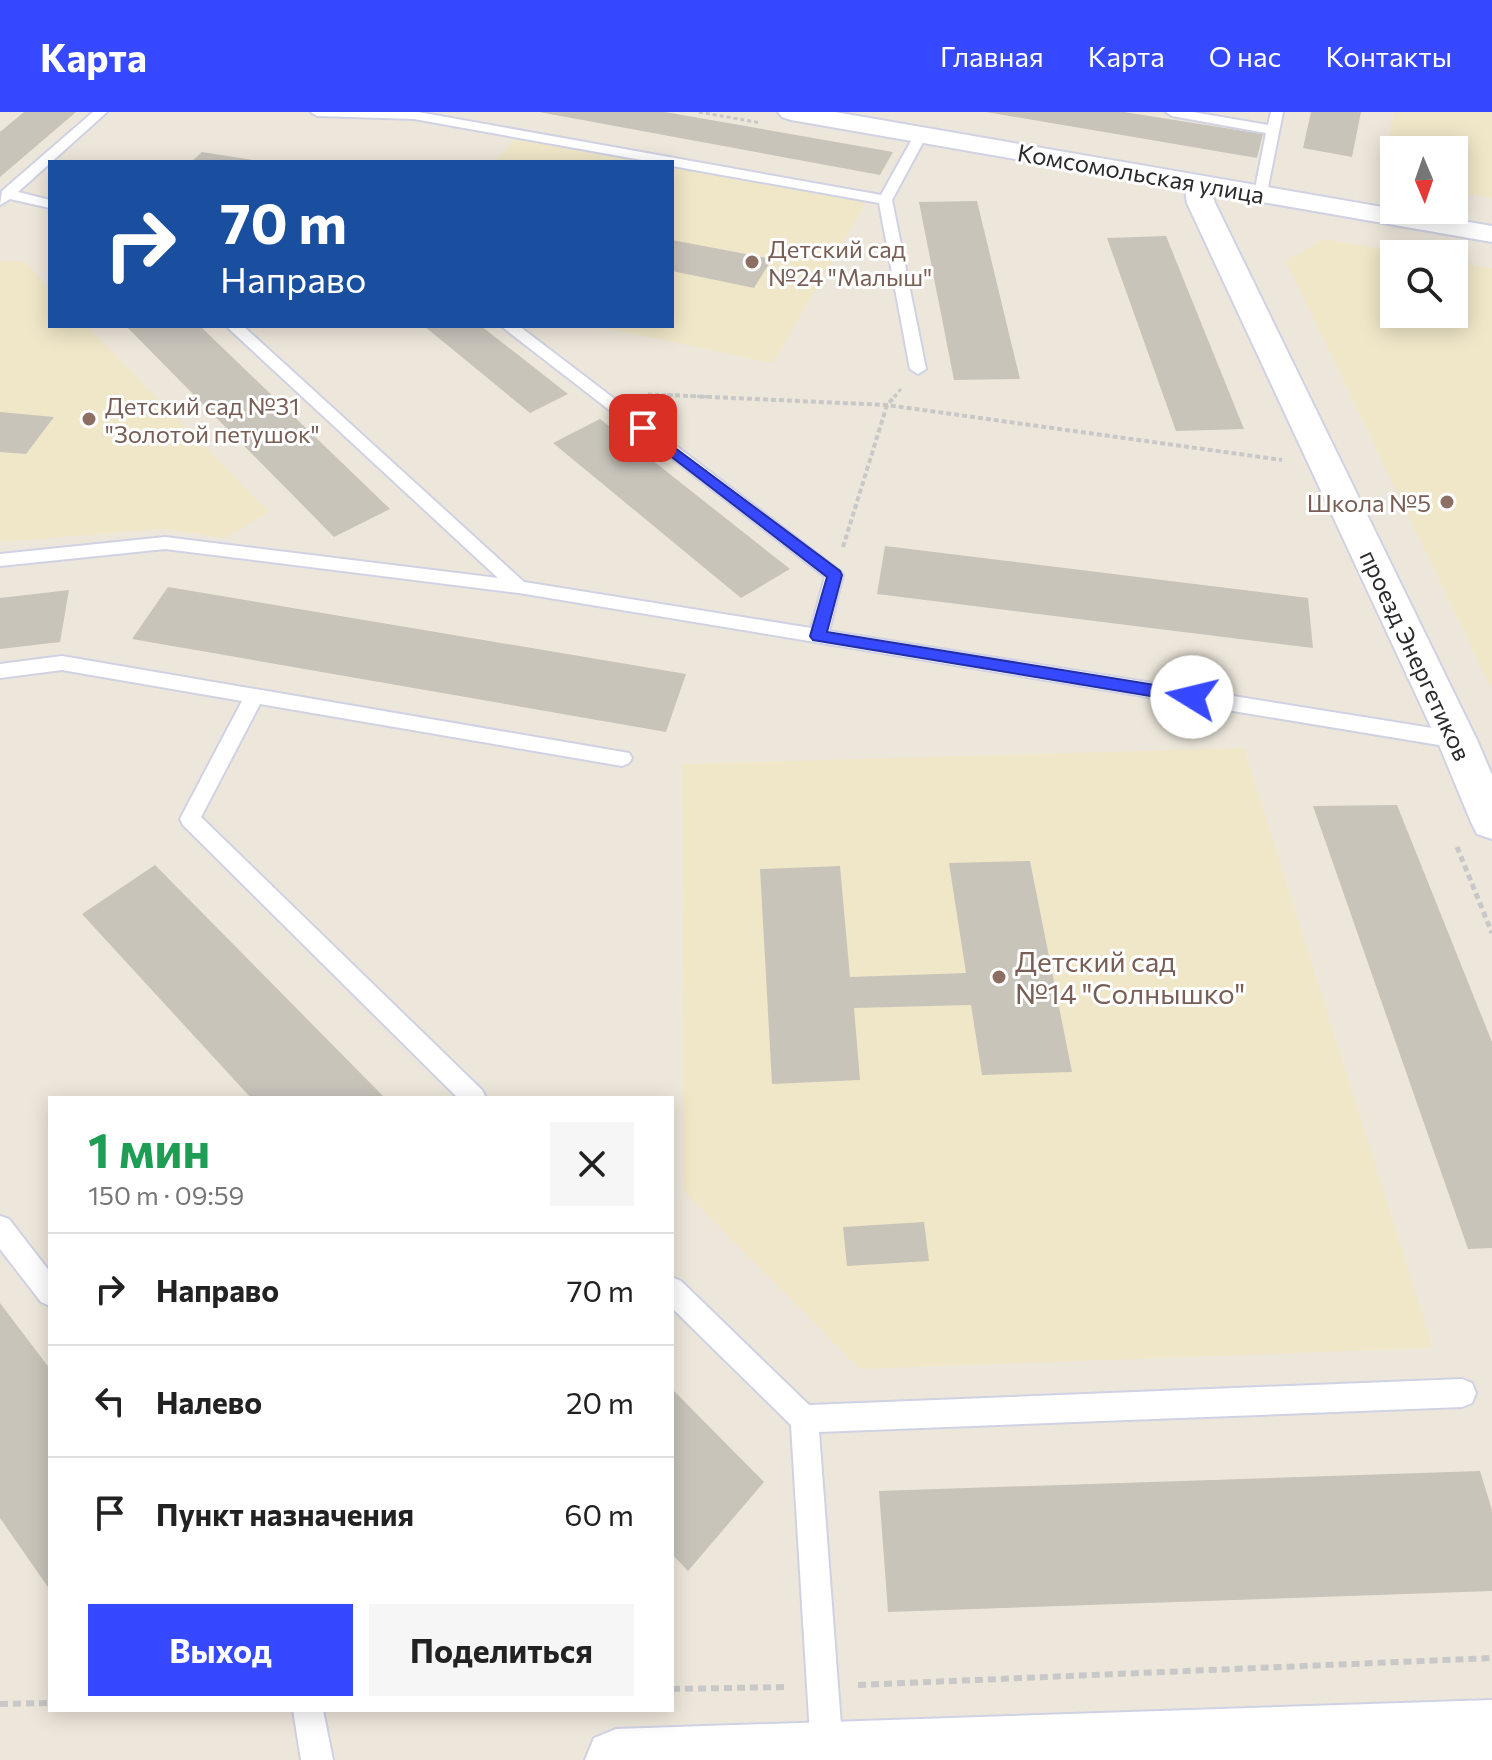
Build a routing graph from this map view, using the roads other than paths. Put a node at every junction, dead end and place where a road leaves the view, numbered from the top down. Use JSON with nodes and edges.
{"nodes":[{"id":1,"x":101,"y":112,"type":"edge"},
{"id":2,"x":317,"y":112,"type":"edge"},
{"id":3,"x":791,"y":112,"type":"edge"},
{"id":4,"x":1172,"y":112,"type":"edge"},
{"id":5,"x":1277,"y":112,"type":"edge"},
{"id":6,"x":850,"y":117,"type":"edge"},
{"id":7,"x":1273,"y":130,"type":"junction"},
{"id":8,"x":921,"y":135,"type":"junction"},
{"id":9,"x":663,"y":160,"type":"edge"},
{"id":10,"x":674,"y":162,"type":"edge"},
{"id":11,"x":1197,"y":183,"type":"junction"},
{"id":12,"x":1261,"y":194,"type":"junction"},
{"id":13,"x":4,"y":198,"type":"edge"},
{"id":14,"x":885,"y":200,"type":"junction"},
{"id":15,"x":48,"y":204,"type":"edge"},
{"id":16,"x":1492,"y":234,"type":"edge"},
{"id":17,"x":236,"y":328,"type":"edge"},
{"id":18,"x":512,"y":328,"type":"edge"},
{"id":19,"x":918,"y":369,"type":"road end"},
{"id":20,"x":0,"y":560,"type":"edge"},
{"id":21,"x":519,"y":587,"type":"junction"},
{"id":22,"x":818,"y":636,"type":"junction"},
{"id":23,"x":0,"y":671,"type":"edge"},
{"id":24,"x":254,"y":696,"type":"junction"},
{"id":25,"x":1457,"y":740,"type":"junction"},
{"id":26,"x":622,"y":758,"type":"dead end"},
{"id":27,"x":1492,"y":822,"type":"edge"},
{"id":28,"x":472,"y":1096,"type":"edge"},
{"id":29,"x":0,"y":1228,"type":"edge"},
{"id":30,"x":48,"y":1290,"type":"edge"},
{"id":31,"x":674,"y":1292,"type":"edge"},
{"id":32,"x":1462,"y":1393,"type":"dead end"},
{"id":33,"x":804,"y":1419,"type":"junction"},
{"id":34,"x":308,"y":1712,"type":"edge"},
{"id":35,"x":1492,"y":1731,"type":"edge"},
{"id":36,"x":867,"y":1755,"type":"edge"},
{"id":37,"x":317,"y":1760,"type":"edge"},
{"id":38,"x":616,"y":1760,"type":"edge"}],
"edges":[{"from":1,"to":13,"type":"lane"},
{"from":2,"to":9,"type":"lane"},
{"from":3,"to":6,"type":"street","name":"Комсомольская улица"},
{"from":4,"to":7,"type":"lane"},
{"from":5,"to":7,"type":"lane"},
{"from":6,"to":8,"type":"street","name":"Комсомольская улица"},
{"from":7,"to":12,"type":"lane"},
{"from":8,"to":11,"type":"street","name":"Комсомольская улица"},
{"from":8,"to":14,"type":"lane"},
{"from":10,"to":14,"type":"lane"},
{"from":11,"to":12,"type":"street","name":"Комсомольская улица"},
{"from":11,"to":25,"type":"street","name":"проезд Энергетиков"},
{"from":12,"to":16,"type":"street","name":"Комсомольская улица"},
{"from":13,"to":15,"type":"lane"},
{"from":14,"to":19,"type":"lane"},
{"from":17,"to":21,"type":"lane"},
{"from":18,"to":22,"type":"lane"},
{"from":20,"to":21,"type":"lane"},
{"from":21,"to":22,"type":"lane"},
{"from":22,"to":25,"type":"lane"},
{"from":23,"to":24,"type":"lane"},
{"from":24,"to":26,"type":"lane"},
{"from":24,"to":28,"type":"lane"},
{"from":25,"to":27,"type":"street","name":"проезд Энергетиков"},
{"from":29,"to":30,"type":"lane"},
{"from":31,"to":33,"type":"lane"},
{"from":32,"to":33,"type":"lane"},
{"from":33,"to":36,"type":"lane"},
{"from":34,"to":37,"type":"lane"},
{"from":35,"to":36,"type":"street"},
{"from":36,"to":38,"type":"street"}]}
